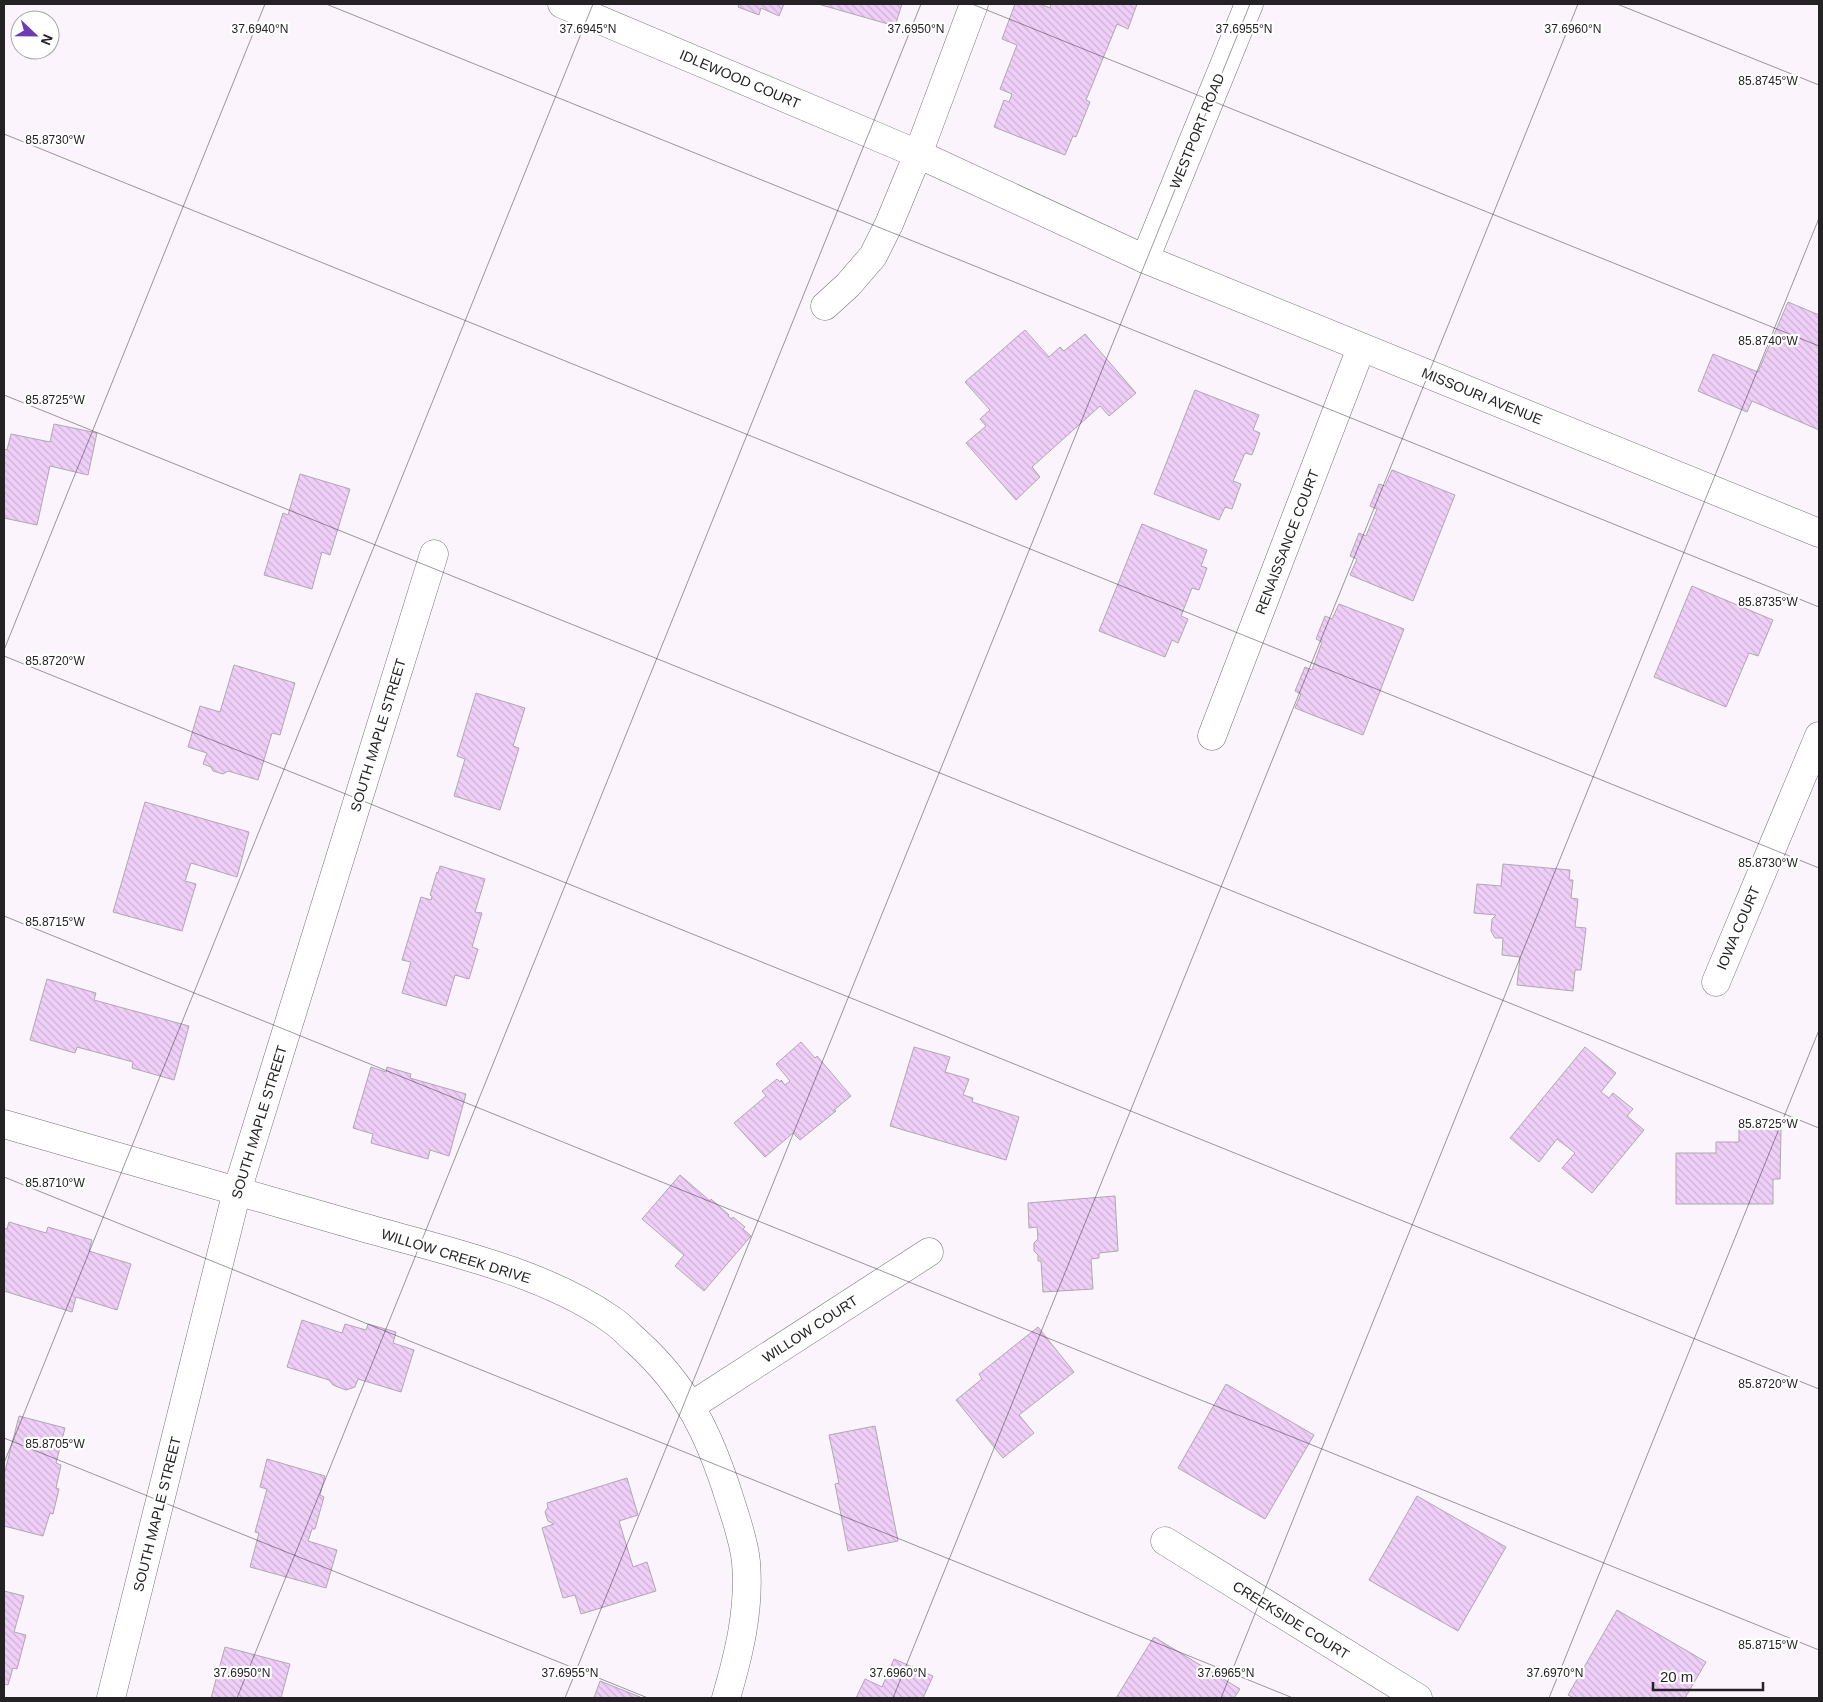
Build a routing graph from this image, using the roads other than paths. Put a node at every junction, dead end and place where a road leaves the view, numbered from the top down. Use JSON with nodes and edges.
{"nodes":[{"id":1,"x":562,"y":4,"type":"edge"},
{"id":2,"x":974,"y":4,"type":"edge"},
{"id":3,"x":1249,"y":4,"type":"edge"},
{"id":4,"x":918,"y":154,"type":"junction"},
{"id":5,"x":1145,"y":259,"type":"junction"},
{"id":6,"x":825,"y":306,"type":"dead end"},
{"id":7,"x":1361,"y":348,"type":"junction"},
{"id":8,"x":1819,"y":533,"type":"edge"},
{"id":9,"x":434,"y":554,"type":"dead end"},
{"id":10,"x":1212,"y":736,"type":"dead end"},
{"id":11,"x":1819,"y":736,"type":"edge"},
{"id":12,"x":1716,"y":982,"type":"dead end"},
{"id":13,"x":4,"y":1124,"type":"edge"},
{"id":14,"x":237,"y":1191,"type":"junction"},
{"id":15,"x":928,"y":1252,"type":"dead end"},
{"id":16,"x":691,"y":1406,"type":"junction"},
{"id":17,"x":1164,"y":1541,"type":"dead end"},
{"id":18,"x":111,"y":1698,"type":"edge"},
{"id":19,"x":726,"y":1698,"type":"edge"},
{"id":20,"x":1418,"y":1698,"type":"edge"}],
"edges":[{"from":1,"to":4,"type":"street","name":"IDLEWOOD COURT"},
{"from":2,"to":4,"type":"street"},
{"from":3,"to":5,"type":"street","name":"WESTPORT ROAD"},
{"from":4,"to":5,"type":"street","name":"IDLEWOOD COURT"},
{"from":4,"to":6,"type":"street"},
{"from":5,"to":7,"type":"street","name":"MISSOURI AVENUE"},
{"from":7,"to":8,"type":"street","name":"MISSOURI AVENUE"},
{"from":7,"to":10,"type":"street","name":"RENAISSANCE COURT"},
{"from":9,"to":14,"type":"street","name":"SOUTH MAPLE STREET"},
{"from":11,"to":12,"type":"street","name":"IOWA COURT"},
{"from":13,"to":14,"type":"street","name":"WILLOW CREEK DRIVE"},
{"from":14,"to":16,"type":"street","name":"WILLOW CREEK DRIVE"},
{"from":14,"to":18,"type":"street","name":"SOUTH MAPLE STREET"},
{"from":15,"to":16,"type":"street","name":"WILLOW COURT"},
{"from":16,"to":19,"type":"street","name":"WILLOW CREEK DRIVE"},
{"from":17,"to":20,"type":"street","name":"CREEKSIDE COURT"}]}
